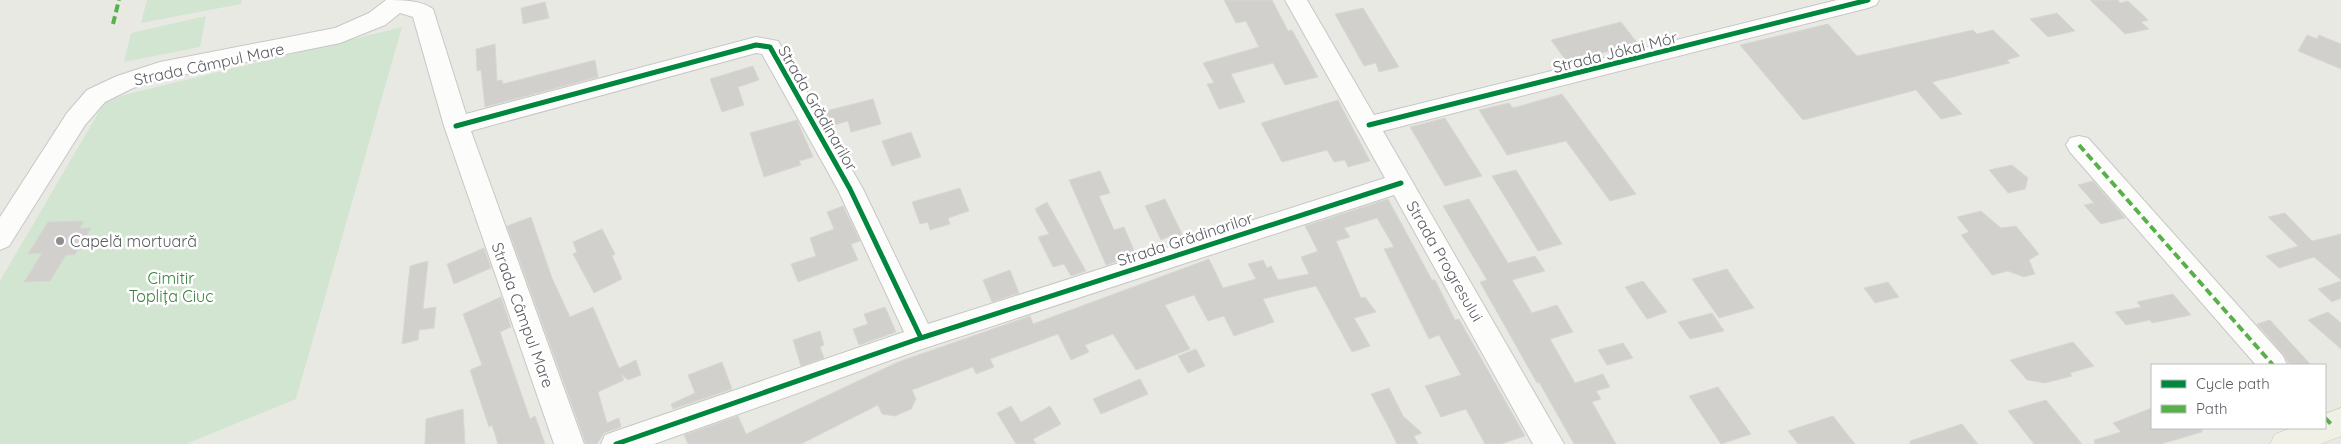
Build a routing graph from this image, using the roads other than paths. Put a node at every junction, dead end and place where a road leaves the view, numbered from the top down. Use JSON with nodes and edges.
{"nodes":[{"id":1,"x":1296,"y":0,"type":"edge"},
{"id":2,"x":1868,"y":0,"type":"edge"},
{"id":3,"x":400,"y":2,"type":"edge"},
{"id":4,"x":1369,"y":125,"type":"junction"},
{"id":5,"x":456,"y":126,"type":"junction"},
{"id":6,"x":2079,"y":145,"type":"dead end"},
{"id":7,"x":1400,"y":183,"type":"junction"},
{"id":8,"x":0,"y":239,"type":"edge"},
{"id":9,"x":921,"y":338,"type":"junction"},
{"id":10,"x":2272,"y":364,"type":"edge"},
{"id":11,"x":2318,"y":429,"type":"edge"},
{"id":12,"x":569,"y":444,"type":"edge"},
{"id":13,"x":616,"y":444,"type":"edge"},
{"id":14,"x":1549,"y":444,"type":"edge"},
{"id":15,"x":2286,"y":444,"type":"edge"}],
"edges":[{"from":1,"to":4,"type":"street","name":"Strada Progresului"},
{"from":2,"to":4,"type":"street","name":"Strada Jókai Mór"},
{"from":3,"to":5,"type":"street","name":"Strada Câmpul Mare"},
{"from":3,"to":8,"type":"street","name":"Strada Câmpul Mare"},
{"from":4,"to":7,"type":"street","name":"Strada Progresului"},
{"from":5,"to":9,"type":"street","name":"Strada Grădinarilor"},
{"from":5,"to":12,"type":"street","name":"Strada Câmpul Mare"},
{"from":6,"to":10,"type":"street"},
{"from":7,"to":9,"type":"street","name":"Strada Grădinarilor"},
{"from":7,"to":14,"type":"street","name":"Strada Progresului"},
{"from":9,"to":13,"type":"street","name":"Strada Grădinarilor"},
{"from":11,"to":15,"type":"main road"}]}
